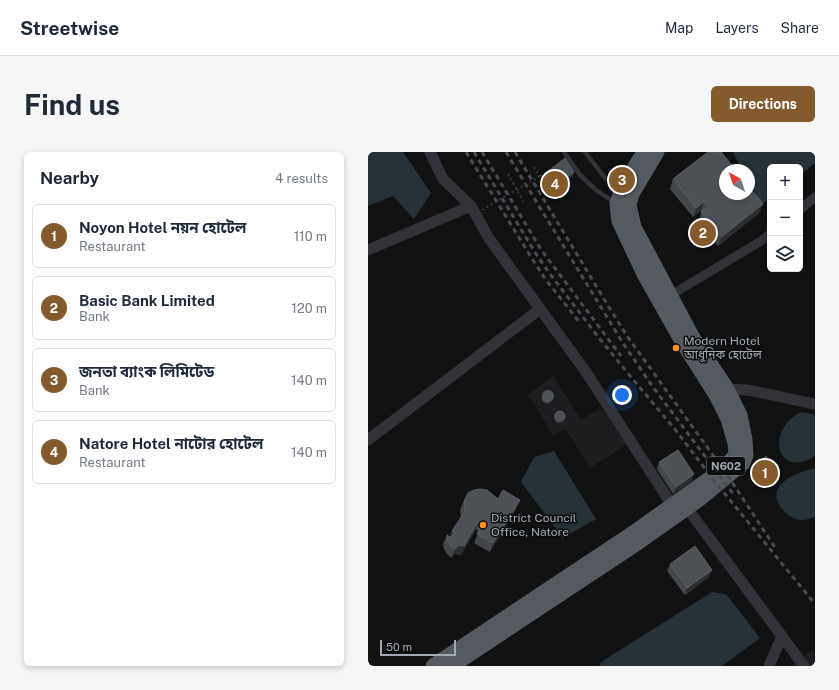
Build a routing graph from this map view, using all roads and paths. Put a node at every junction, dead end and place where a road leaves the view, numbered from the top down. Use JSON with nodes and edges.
{"nodes":[{"id":1,"x":430,"y":152,"type":"edge"},
{"id":2,"x":564,"y":152,"type":"edge"},
{"id":3,"x":585,"y":152,"type":"edge"},
{"id":4,"x":644,"y":152,"type":"edge"},
{"id":5,"x":657,"y":152,"type":"edge"},
{"id":6,"x":568,"y":158,"type":"junction"},
{"id":7,"x":534,"y":167,"type":"dead end"},
{"id":8,"x":508,"y":174,"type":"dead end"},
{"id":9,"x":540,"y":176,"type":"junction"},
{"id":10,"x":517,"y":190,"type":"junction"},
{"id":11,"x":620,"y":190,"type":"junction"},
{"id":12,"x":552,"y":196,"type":"dead end"},
{"id":13,"x":815,"y":198,"type":"edge"},
{"id":14,"x":523,"y":201,"type":"dead end"},
{"id":15,"x":623,"y":205,"type":"junction"},
{"id":16,"x":471,"y":206,"type":"junction"},
{"id":17,"x":803,"y":208,"type":"edge"},
{"id":18,"x":482,"y":210,"type":"dead end"},
{"id":19,"x":768,"y":236,"type":"edge"},
{"id":20,"x":368,"y":250,"type":"edge"},
{"id":21,"x":665,"y":299,"type":"junction"},
{"id":22,"x":540,"y":309,"type":"junction"},
{"id":23,"x":722,"y":392,"type":"junction"},
{"id":24,"x":815,"y":404,"type":"edge"},
{"id":25,"x":368,"y":440,"type":"edge"},
{"id":26,"x":679,"y":507,"type":"junction"},
{"id":27,"x":526,"y":611,"type":"junction"},
{"id":28,"x":782,"y":636,"type":"junction"},
{"id":29,"x":433,"y":666,"type":"edge"},
{"id":30,"x":452,"y":666,"type":"edge"},
{"id":31,"x":769,"y":666,"type":"edge"},
{"id":32,"x":804,"y":666,"type":"edge"}],
"edges":[{"from":1,"to":16,"type":"street"},
{"from":2,"to":6,"type":"lane"},
{"from":3,"to":11,"type":"lane"},
{"from":4,"to":11,"type":"highway","number":"N602"},
{"from":5,"to":15,"type":"highway"},
{"from":6,"to":9,"type":"path"},
{"from":6,"to":15,"type":"lane"},
{"from":7,"to":9,"type":"path"},
{"from":8,"to":10,"type":"path"},
{"from":9,"to":10,"type":"path","bridge":true},
{"from":9,"to":12,"type":"path"},
{"from":10,"to":14,"type":"path"},
{"from":10,"to":18,"type":"path","bridge":true},
{"from":11,"to":15,"type":"highway","number":"N602"},
{"from":13,"to":17,"type":"street"},
{"from":15,"to":21,"type":"highway","number":"N602"},
{"from":16,"to":20,"type":"street"},
{"from":16,"to":22,"type":"street"},
{"from":19,"to":21,"type":"street"},
{"from":21,"to":23,"type":"highway","number":"N602"},
{"from":22,"to":25,"type":"street"},
{"from":22,"to":26,"type":"street"},
{"from":23,"to":24,"type":"street"},
{"from":23,"to":26,"type":"highway","number":"N602"},
{"from":26,"to":27,"type":"highway","number":"N602"},
{"from":26,"to":28,"type":"street"},
{"from":27,"to":29,"type":"highway","number":"N602"},
{"from":27,"to":30,"type":"highway","number":"N602"},
{"from":28,"to":31,"type":"street"},
{"from":28,"to":32,"type":"street"}]}
